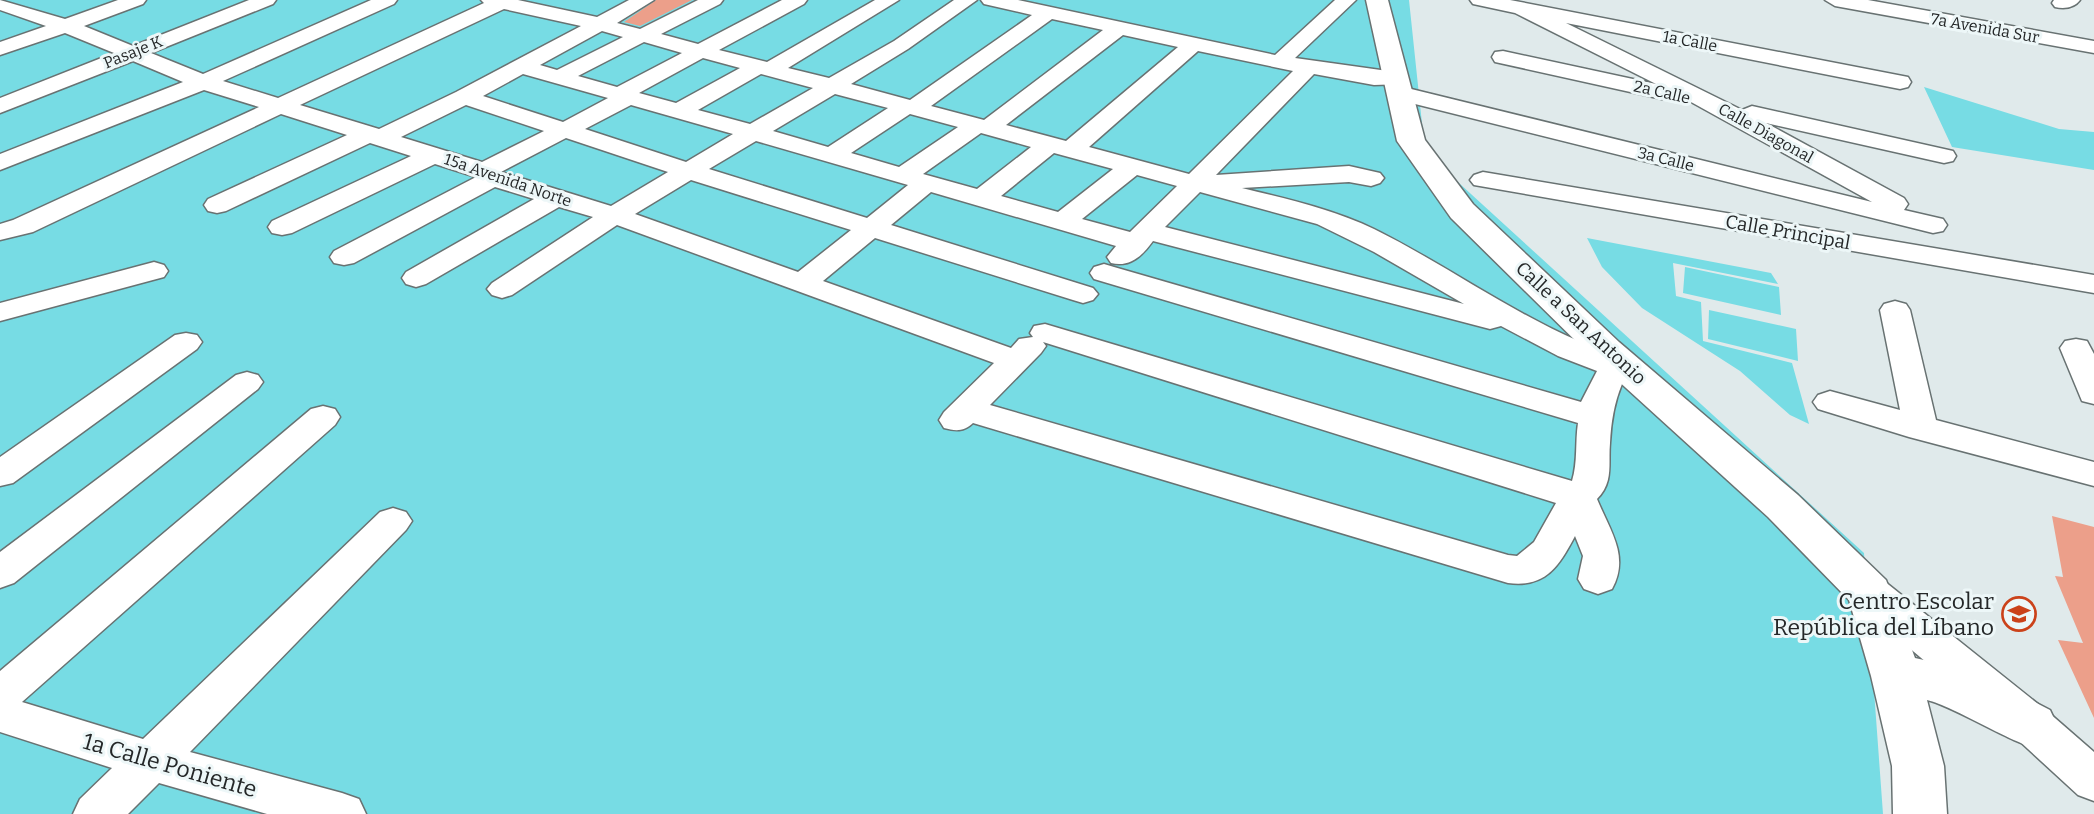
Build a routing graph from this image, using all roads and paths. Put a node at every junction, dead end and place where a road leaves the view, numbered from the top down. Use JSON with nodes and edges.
{"nodes":[{"id":1,"x":136,"y":0,"type":"edge"},
{"id":2,"x":266,"y":0,"type":"edge"},
{"id":3,"x":387,"y":0,"type":"edge"},
{"id":4,"x":644,"y":0,"type":"edge"},
{"id":5,"x":713,"y":0,"type":"edge"},
{"id":6,"x":797,"y":0,"type":"edge"},
{"id":7,"x":889,"y":0,"type":"edge"},
{"id":8,"x":967,"y":0,"type":"edge"},
{"id":9,"x":991,"y":0,"type":"edge"},
{"id":10,"x":1346,"y":0,"type":"edge"},
{"id":11,"x":1377,"y":0,"type":"edge"},
{"id":12,"x":1480,"y":0,"type":"edge"},
{"id":13,"x":1835,"y":0,"type":"edge"},
{"id":14,"x":1866,"y":0,"type":"edge"},
{"id":15,"x":1,"y":1,"type":"edge"},
{"id":16,"x":500,"y":1,"type":"edge"},
{"id":17,"x":1522,"y":9,"type":"junction"},
{"id":18,"x":1049,"y":12,"type":"junction"},
{"id":19,"x":599,"y":24,"type":"junction"},
{"id":20,"x":64,"y":25,"type":"junction"},
{"id":21,"x":1119,"y":27,"type":"junction"},
{"id":22,"x":642,"y":36,"type":"junction"},
{"id":23,"x":2094,"y":39,"type":"edge"},
{"id":24,"x":1195,"y":43,"type":"junction"},
{"id":25,"x":2094,"y":47,"type":"edge"},
{"id":26,"x":0,"y":49,"type":"edge"},
{"id":27,"x":701,"y":51,"type":"junction"},
{"id":28,"x":132,"y":52,"type":"junction"},
{"id":29,"x":1503,"y":57,"type":"dead end"},
{"id":30,"x":1279,"y":62,"type":"junction"},
{"id":31,"x":520,"y":66,"type":"junction"},
{"id":32,"x":1309,"y":67,"type":"junction"},
{"id":33,"x":763,"y":69,"type":"junction"},
{"id":34,"x":559,"y":77,"type":"junction"},
{"id":35,"x":203,"y":82,"type":"junction"},
{"id":36,"x":1900,"y":82,"type":"dead end"},
{"id":37,"x":1397,"y":86,"type":"junction"},
{"id":38,"x":831,"y":87,"type":"junction"},
{"id":39,"x":625,"y":95,"type":"junction"},
{"id":40,"x":464,"y":97,"type":"junction"},
{"id":41,"x":1714,"y":104,"type":"junction"},
{"id":42,"x":0,"y":106,"type":"edge"},
{"id":43,"x":281,"y":107,"type":"junction"},
{"id":44,"x":910,"y":107,"type":"junction"},
{"id":45,"x":679,"y":111,"type":"junction"},
{"id":46,"x":982,"y":126,"type":"junction"},
{"id":47,"x":565,"y":130,"type":"junction"},
{"id":48,"x":752,"y":133,"type":"junction"},
{"id":49,"x":376,"y":135,"type":"junction"},
{"id":50,"x":1061,"y":147,"type":"junction"},
{"id":51,"x":433,"y":155,"type":"junction"},
{"id":52,"x":832,"y":155,"type":"junction"},
{"id":53,"x":1944,"y":156,"type":"dead end"},
{"id":54,"x":0,"y":163,"type":"edge"},
{"id":55,"x":1133,"y":166,"type":"junction"},
{"id":56,"x":689,"y":171,"type":"junction"},
{"id":57,"x":488,"y":174,"type":"junction"},
{"id":58,"x":1371,"y":178,"type":"dead end"},
{"id":59,"x":916,"y":179,"type":"junction"},
{"id":60,"x":1483,"y":180,"type":"dead end"},
{"id":61,"x":1193,"y":183,"type":"junction"},
{"id":62,"x":555,"y":198,"type":"junction"},
{"id":63,"x":982,"y":198,"type":"junction"},
{"id":64,"x":217,"y":205,"type":"dead end"},
{"id":65,"x":614,"y":215,"type":"junction"},
{"id":66,"x":1063,"y":221,"type":"junction"},
{"id":67,"x":1933,"y":225,"type":"junction"},
{"id":68,"x":282,"y":227,"type":"dead end"},
{"id":69,"x":870,"y":229,"type":"junction"},
{"id":70,"x":0,"y":232,"type":"edge"},
{"id":71,"x":1142,"y":237,"type":"junction"},
{"id":72,"x":344,"y":257,"type":"dead end"},
{"id":73,"x":2004,"y":268,"type":"junction"},
{"id":74,"x":154,"y":271,"type":"dead end"},
{"id":75,"x":416,"y":278,"type":"dead end"},
{"id":76,"x":1093,"y":283,"type":"junction"},
{"id":77,"x":801,"y":284,"type":"junction"},
{"id":78,"x":2094,"y":284,"type":"edge"},
{"id":79,"x":502,"y":289,"type":"dead end"},
{"id":80,"x":1895,"y":310,"type":"dead end"},
{"id":81,"x":0,"y":312,"type":"edge"},
{"id":82,"x":1527,"y":329,"type":"junction"},
{"id":83,"x":1045,"y":333,"type":"junction"},
{"id":84,"x":186,"y":342,"type":"dead end"},
{"id":85,"x":2076,"y":348,"type":"dead end"},
{"id":86,"x":1015,"y":360,"type":"junction"},
{"id":87,"x":1628,"y":369,"type":"junction"},
{"id":88,"x":247,"y":382,"type":"dead end"},
{"id":89,"x":2094,"y":394,"type":"edge"},
{"id":90,"x":1830,"y":402,"type":"dead end"},
{"id":91,"x":323,"y":417,"type":"dead end"},
{"id":92,"x":1596,"y":417,"type":"junction"},
{"id":93,"x":1921,"y":429,"type":"junction"},
{"id":94,"x":0,"y":474,"type":"edge"},
{"id":95,"x":2094,"y":474,"type":"edge"},
{"id":96,"x":1578,"y":497,"type":"junction"},
{"id":97,"x":394,"y":521,"type":"dead end"},
{"id":98,"x":0,"y":573,"type":"edge"},
{"id":99,"x":1598,"y":579,"type":"dead end"},
{"id":100,"x":1870,"y":592,"type":"junction"},
{"id":101,"x":1896,"y":676,"type":"junction"},
{"id":102,"x":0,"y":696,"type":"edge"},
{"id":103,"x":0,"y":714,"type":"edge"},
{"id":104,"x":2032,"y":725,"type":"junction"},
{"id":105,"x":151,"y":761,"type":"junction"},
{"id":106,"x":2094,"y":781,"type":"edge"},
{"id":107,"x":97,"y":814,"type":"edge"},
{"id":108,"x":342,"y":814,"type":"edge"},
{"id":109,"x":1920,"y":814,"type":"edge"}],
"edges":[{"from":1,"to":20,"type":"street"},
{"from":2,"to":28,"type":"street","name":"Pasaje K"},
{"from":3,"to":35,"type":"street"},
{"from":4,"to":19,"type":"street"},
{"from":5,"to":22,"type":"street"},
{"from":6,"to":27,"type":"street"},
{"from":7,"to":33,"type":"street"},
{"from":8,"to":38,"type":"street"},
{"from":9,"to":18,"type":"street","name":"3a Calle"},
{"from":10,"to":30,"type":"street"},
{"from":11,"to":37,"type":"street","name":"Calle a San Antonio"},
{"from":12,"to":17,"type":"street","name":"1a Calle"},
{"from":13,"to":25,"type":"street","name":"7a Avenida Sur"},
{"from":14,"to":23,"type":"street","name":"7a Avenida Sur"},
{"from":15,"to":20,"type":"street","name":"15a Avenida Norte"},
{"from":16,"to":19,"type":"street"},
{"from":16,"to":43,"type":"street"},
{"from":17,"to":36,"type":"street","name":"1a Calle"},
{"from":17,"to":41,"type":"street","name":"Calle Diagonal"},
{"from":18,"to":21,"type":"street","name":"3a Calle"},
{"from":18,"to":44,"type":"street"},
{"from":19,"to":22,"type":"street"},
{"from":19,"to":31,"type":"street"},
{"from":20,"to":26,"type":"street"},
{"from":20,"to":28,"type":"street","name":"15a Avenida Norte"},
{"from":21,"to":24,"type":"street","name":"3a Calle"},
{"from":21,"to":46,"type":"street"},
{"from":22,"to":27,"type":"street"},
{"from":22,"to":34,"type":"street"},
{"from":24,"to":30,"type":"street","name":"3a Calle"},
{"from":24,"to":50,"type":"street"},
{"from":27,"to":33,"type":"street"},
{"from":27,"to":39,"type":"street"},
{"from":28,"to":35,"type":"street","name":"15a Avenida Norte"},
{"from":28,"to":42,"type":"street","name":"Pasaje K"},
{"from":29,"to":41,"type":"street","name":"2a Calle"},
{"from":30,"to":32,"type":"street","name":"3a Calle"},
{"from":31,"to":34,"type":"street"},
{"from":31,"to":40,"type":"street"},
{"from":32,"to":37,"type":"street","name":"3a Calle"},
{"from":32,"to":61,"type":"street"},
{"from":33,"to":38,"type":"street"},
{"from":33,"to":45,"type":"street"},
{"from":34,"to":39,"type":"street"},
{"from":35,"to":43,"type":"street","name":"15a Avenida Norte"},
{"from":35,"to":54,"type":"street"},
{"from":37,"to":67,"type":"street","name":"3a Calle"},
{"from":37,"to":87,"type":"street","name":"Calle a San Antonio"},
{"from":38,"to":44,"type":"street"},
{"from":38,"to":48,"type":"street"},
{"from":39,"to":45,"type":"street"},
{"from":39,"to":47,"type":"street"},
{"from":40,"to":47,"type":"street"},
{"from":40,"to":49,"type":"street"},
{"from":41,"to":53,"type":"street","name":"2a Calle"},
{"from":41,"to":67,"type":"street","name":"Calle Diagonal"},
{"from":43,"to":49,"type":"street","name":"15a Avenida Norte"},
{"from":43,"to":70,"type":"street"},
{"from":44,"to":46,"type":"street"},
{"from":44,"to":52,"type":"street"},
{"from":45,"to":48,"type":"street"},
{"from":46,"to":50,"type":"street"},
{"from":46,"to":59,"type":"street"},
{"from":47,"to":56,"type":"street"},
{"from":47,"to":57,"type":"street"},
{"from":48,"to":52,"type":"street"},
{"from":48,"to":56,"type":"street"},
{"from":49,"to":51,"type":"street","name":"15a Avenida Norte"},
{"from":49,"to":64,"type":"street"},
{"from":50,"to":55,"type":"street"},
{"from":50,"to":63,"type":"street"},
{"from":51,"to":57,"type":"street","name":"15a Avenida Norte"},
{"from":51,"to":68,"type":"street"},
{"from":52,"to":59,"type":"street"},
{"from":55,"to":61,"type":"street"},
{"from":55,"to":66,"type":"street"},
{"from":56,"to":65,"type":"street"},
{"from":56,"to":69,"type":"street"},
{"from":57,"to":62,"type":"street","name":"15a Avenida Norte"},
{"from":57,"to":72,"type":"street"},
{"from":58,"to":61,"type":"street"},
{"from":59,"to":63,"type":"street"},
{"from":59,"to":69,"type":"street"},
{"from":60,"to":73,"type":"street","name":"Calle Principal"},
{"from":61,"to":71,"type":"street"},
{"from":61,"to":82,"type":"street"},
{"from":62,"to":65,"type":"street","name":"15a Avenida Norte"},
{"from":62,"to":75,"type":"street"},
{"from":63,"to":66,"type":"street"},
{"from":65,"to":77,"type":"street","name":"15a Avenida Norte"},
{"from":65,"to":79,"type":"street"},
{"from":66,"to":71,"type":"street"},
{"from":67,"to":73,"type":"street","name":"Calle Diagonal"},
{"from":69,"to":76,"type":"street"},
{"from":69,"to":77,"type":"street"},
{"from":71,"to":76,"type":"street"},
{"from":71,"to":82,"type":"street"},
{"from":73,"to":78,"type":"street","name":"Calle Principal"},
{"from":74,"to":81,"type":"street"},
{"from":76,"to":83,"type":"street"},
{"from":76,"to":92,"type":"street"},
{"from":77,"to":86,"type":"street","name":"15a Avenida Norte"},
{"from":80,"to":93,"type":"street"},
{"from":82,"to":87,"type":"street"},
{"from":83,"to":86,"type":"street"},
{"from":83,"to":96,"type":"street"},
{"from":84,"to":94,"type":"street"},
{"from":85,"to":89,"type":"street"},
{"from":86,"to":96,"type":"street"},
{"from":87,"to":92,"type":"street"},
{"from":87,"to":100,"type":"street","name":"Calle a San Antonio"},
{"from":88,"to":98,"type":"street"},
{"from":90,"to":93,"type":"street"},
{"from":91,"to":102,"type":"street"},
{"from":92,"to":96,"type":"street"},
{"from":93,"to":95,"type":"street"},
{"from":96,"to":99,"type":"street"},
{"from":97,"to":105,"type":"street"},
{"from":100,"to":101,"type":"street"},
{"from":100,"to":104,"type":"street"},
{"from":101,"to":104,"type":"street"},
{"from":101,"to":109,"type":"street"},
{"from":103,"to":105,"type":"street","name":"1a Calle Poniente"},
{"from":104,"to":106,"type":"street"},
{"from":105,"to":107,"type":"street"},
{"from":105,"to":108,"type":"street","name":"1a Calle Poniente"}]}
